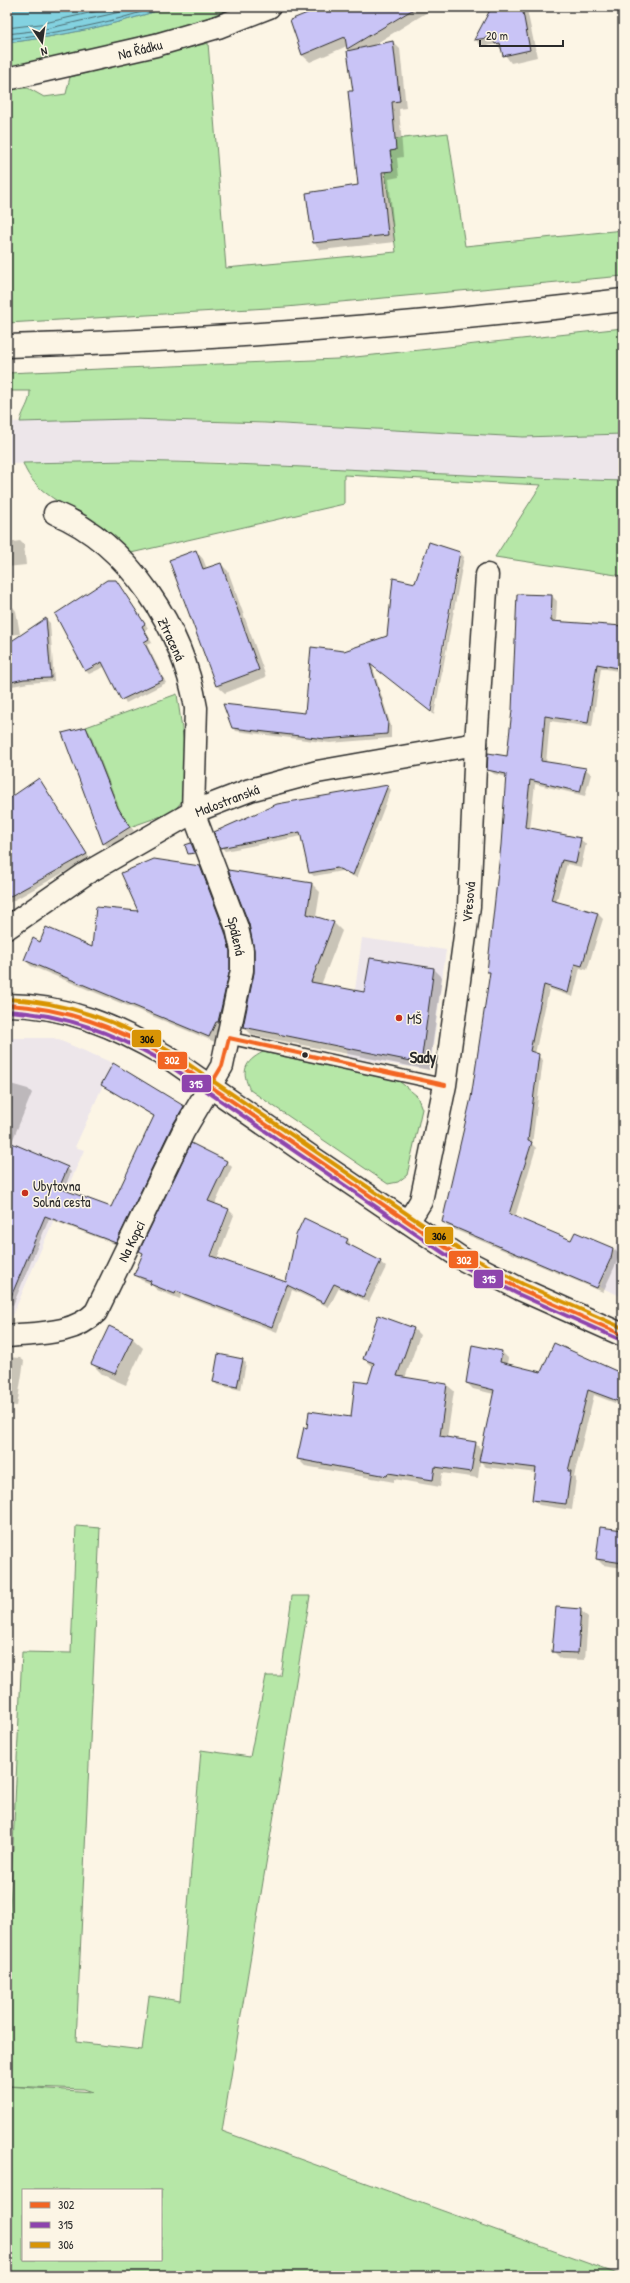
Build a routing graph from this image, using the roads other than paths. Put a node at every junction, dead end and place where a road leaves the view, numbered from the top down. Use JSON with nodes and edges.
{"nodes":[{"id":1,"x":269,"y":7,"type":"edge"},
{"id":2,"x":7,"y":79,"type":"edge"},
{"id":3,"x":623,"y":300,"type":"edge"},
{"id":4,"x":7,"y":346,"type":"edge"},
{"id":5,"x":55,"y":513,"type":"dead end"},
{"id":6,"x":487,"y":575,"type":"dead end"},
{"id":7,"x":476,"y":744,"type":"junction"},
{"id":8,"x":193,"y":812,"type":"junction"},
{"id":9,"x":7,"y":928,"type":"edge"},
{"id":10,"x":7,"y":1005,"type":"edge"},
{"id":11,"x":229,"y":1038,"type":"junction"},
{"id":12,"x":445,"y":1085,"type":"junction"},
{"id":13,"x":210,"y":1086,"type":"junction"},
{"id":14,"x":408,"y":1222,"type":"junction"},
{"id":15,"x":623,"y":1335,"type":"edge"},
{"id":16,"x":7,"y":1336,"type":"edge"}],
"edges":[{"from":1,"to":2,"type":"street","name":"Na Řádku"},
{"from":3,"to":4,"type":"street"},
{"from":5,"to":8,"type":"street","name":"Ztracená"},
{"from":6,"to":7,"type":"street","name":"Vřesová"},
{"from":7,"to":8,"type":"street","name":"Malostranská"},
{"from":7,"to":12,"type":"street","name":"Vřesová"},
{"from":8,"to":9,"type":"street","name":"Malostranská"},
{"from":8,"to":11,"type":"street","name":"Spálená"},
{"from":10,"to":13,"type":"street"},
{"from":11,"to":12,"type":"lane"},
{"from":11,"to":13,"type":"street","name":"Spálená"},
{"from":12,"to":14,"type":"street","name":"Vřesová"},
{"from":13,"to":14,"type":"street"},
{"from":13,"to":16,"type":"street","name":"Na Kopci"},
{"from":14,"to":15,"type":"street"}]}
